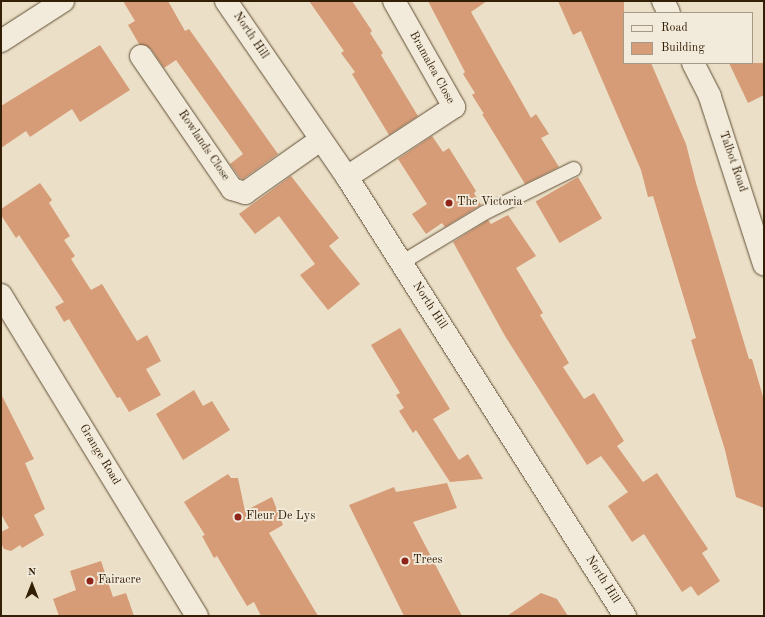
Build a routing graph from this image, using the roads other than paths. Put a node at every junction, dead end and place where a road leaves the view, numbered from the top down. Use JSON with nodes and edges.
{"nodes":[{"id":1,"x":63,"y":1,"type":"edge"},
{"id":2,"x":226,"y":1,"type":"edge"},
{"id":3,"x":394,"y":1,"type":"edge"},
{"id":4,"x":663,"y":1,"type":"edge"},
{"id":5,"x":668,"y":12,"type":"edge"},
{"id":6,"x":1,"y":41,"type":"edge"},
{"id":7,"x":142,"y":56,"type":"dead end"},
{"id":8,"x":694,"y":64,"type":"edge"},
{"id":9,"x":320,"y":140,"type":"junction"},
{"id":10,"x":574,"y":169,"type":"dead end"},
{"id":11,"x":347,"y":178,"type":"junction"},
{"id":12,"x":401,"y":263,"type":"junction"},
{"id":13,"x":764,"y":264,"type":"edge"},
{"id":14,"x":1,"y":295,"type":"edge"},
{"id":15,"x":197,"y":616,"type":"edge"},
{"id":16,"x":625,"y":616,"type":"edge"}],
"edges":[{"from":1,"to":6,"type":"street"},
{"from":2,"to":9,"type":"street","name":"North Hill"},
{"from":3,"to":11,"type":"street","name":"Bramalea Close"},
{"from":4,"to":5,"type":"street"},
{"from":7,"to":9,"type":"street","name":"Rowlands Close"},
{"from":8,"to":13,"type":"street","name":"Talbot Road"},
{"from":9,"to":11,"type":"street","name":"North Hill"},
{"from":10,"to":12,"type":"lane"},
{"from":11,"to":12,"type":"street","name":"North Hill"},
{"from":12,"to":16,"type":"street","name":"North Hill"},
{"from":14,"to":15,"type":"street","name":"Grange Road"}]}
